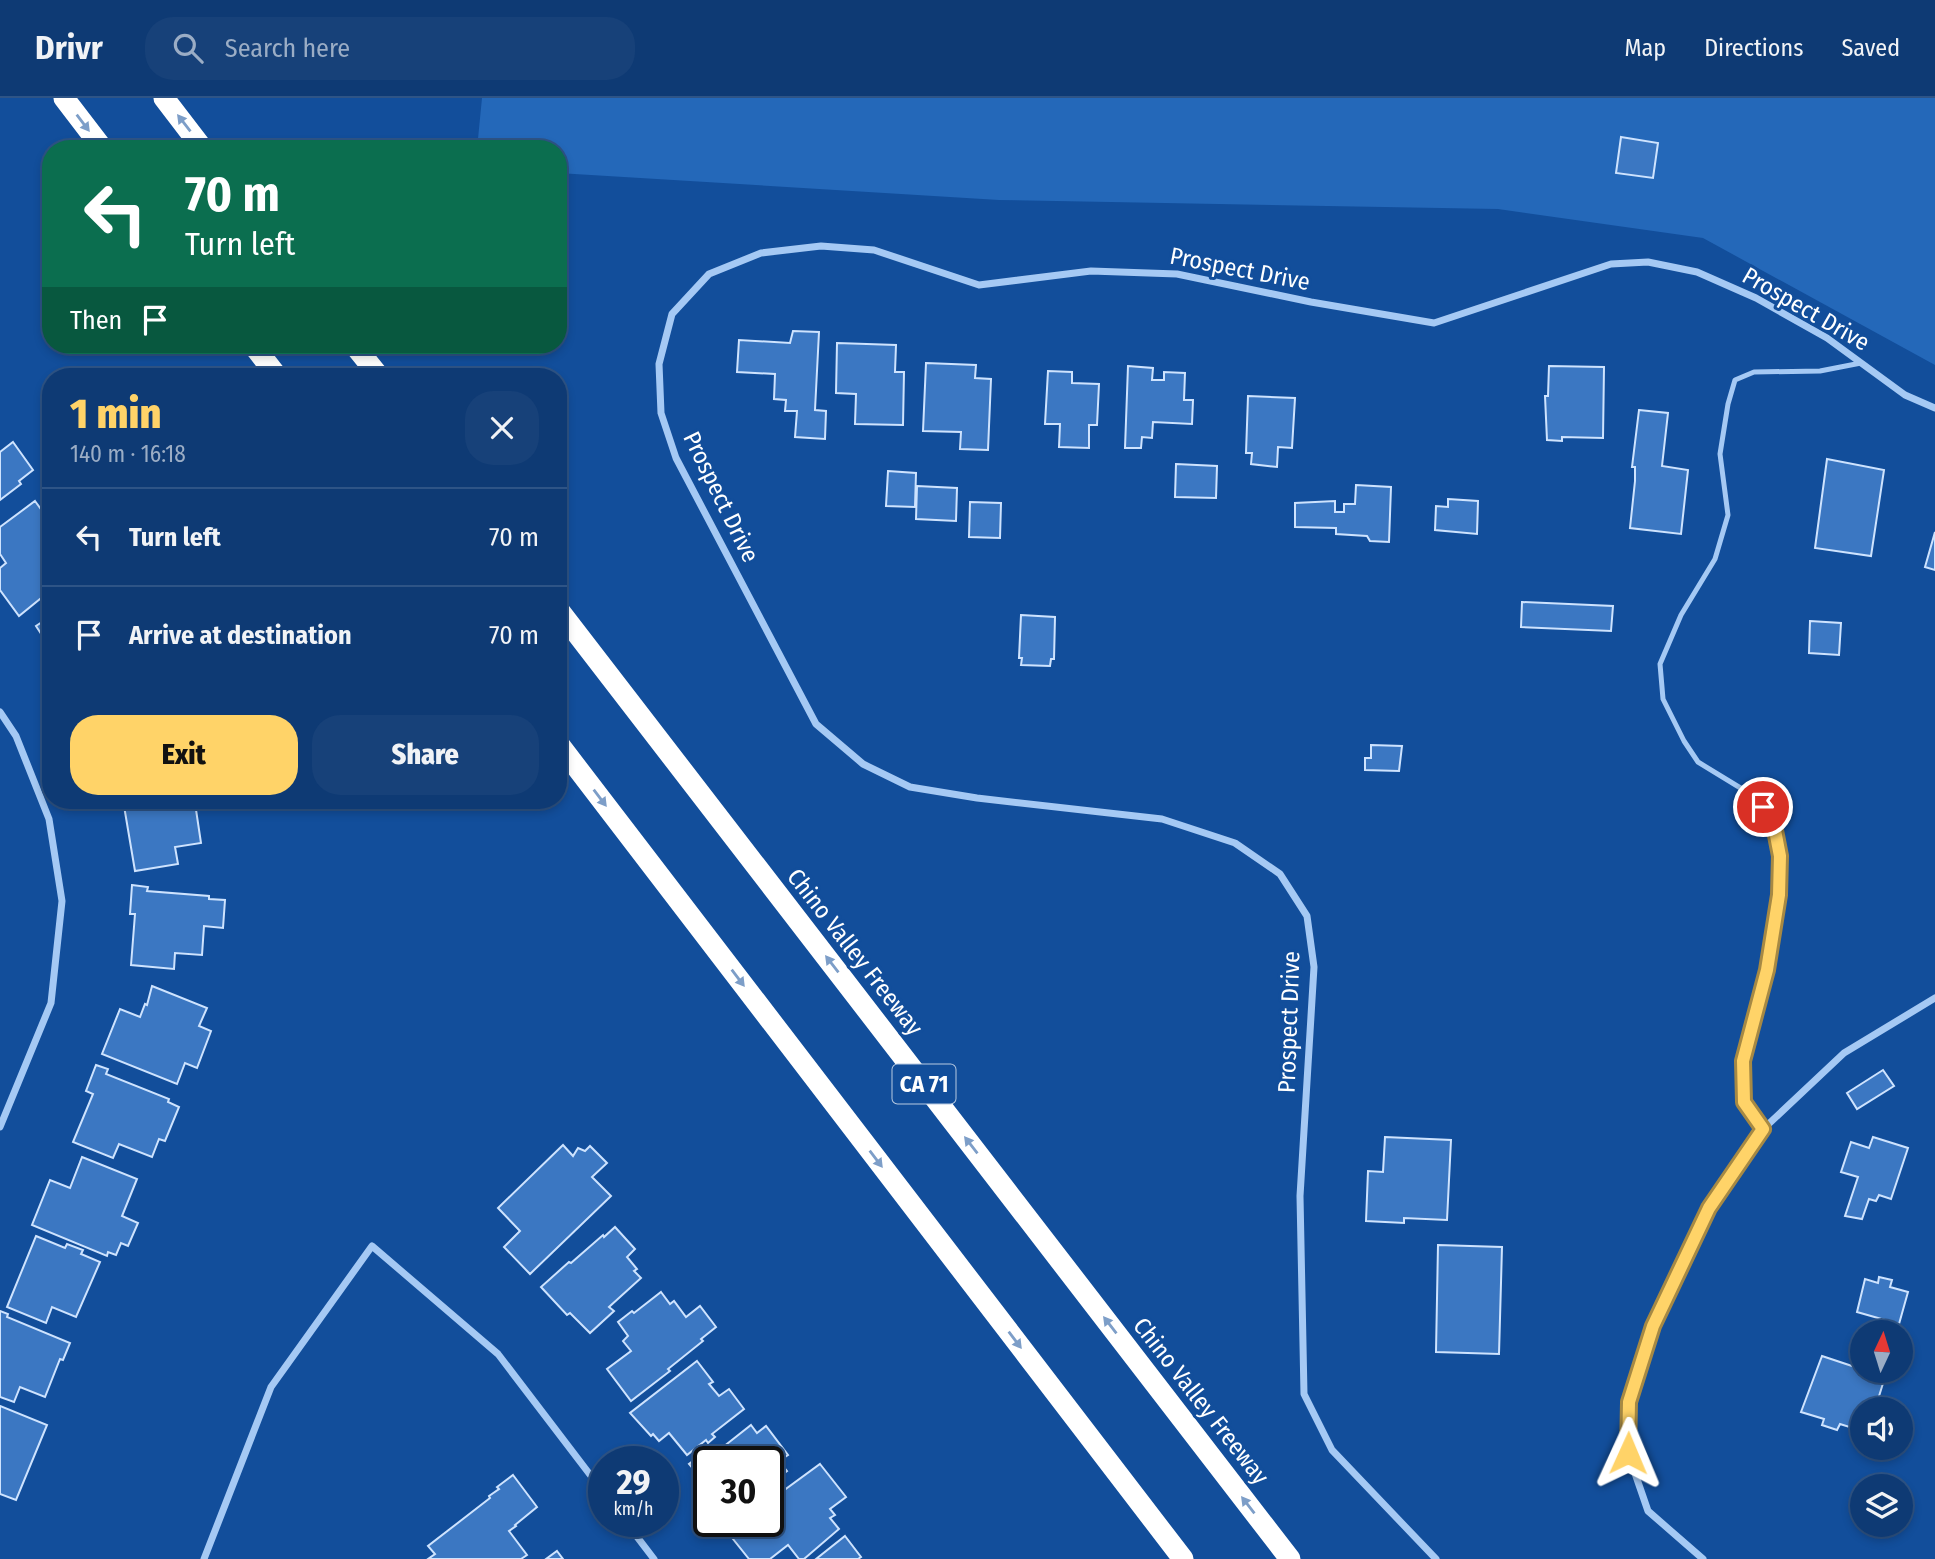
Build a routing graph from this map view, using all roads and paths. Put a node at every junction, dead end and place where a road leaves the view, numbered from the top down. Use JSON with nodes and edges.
{"nodes":[{"id":1,"x":64,"y":98,"type":"edge"},
{"id":2,"x":164,"y":98,"type":"edge"},
{"id":3,"x":96,"y":140,"type":"edge"},
{"id":4,"x":196,"y":140,"type":"edge"},
{"id":5,"x":260,"y":354,"type":"edge"},
{"id":6,"x":361,"y":354,"type":"edge"},
{"id":7,"x":1861,"y":363,"type":"junction"},
{"id":8,"x":271,"y":368,"type":"edge"},
{"id":9,"x":373,"y":368,"type":"edge"},
{"id":10,"x":1935,"y":408,"type":"edge"},
{"id":11,"x":567,"y":621,"type":"edge"},
{"id":12,"x":0,"y":712,"type":"edge"},
{"id":13,"x":567,"y":755,"type":"edge"},
{"id":14,"x":42,"y":801,"type":"edge"},
{"id":15,"x":45,"y":809,"type":"edge"},
{"id":16,"x":1935,"y":998,"type":"edge"},
{"id":17,"x":0,"y":1127,"type":"edge"},
{"id":18,"x":1763,"y":1129,"type":"junction"},
{"id":19,"x":588,"y":1472,"type":"edge"},
{"id":20,"x":637,"y":1537,"type":"edge"},
{"id":21,"x":204,"y":1559,"type":"edge"},
{"id":22,"x":654,"y":1559,"type":"edge"},
{"id":23,"x":1183,"y":1559,"type":"edge"},
{"id":24,"x":1290,"y":1559,"type":"edge"},
{"id":25,"x":1436,"y":1559,"type":"edge"},
{"id":26,"x":1703,"y":1559,"type":"edge"}],
"edges":[{"from":1,"to":3,"type":"highway","one_way":true},
{"from":4,"to":2,"type":"highway","one_way":true},
{"from":5,"to":8,"type":"highway"},
{"from":6,"to":9,"type":"highway"},
{"from":7,"to":10,"type":"street","name":"Prospect Drive"},
{"from":7,"to":18,"type":"lane"},
{"from":7,"to":25,"type":"street","name":"Prospect Drive"},
{"from":24,"to":11,"type":"highway","name":"Chino Valley Freeway","number":"CA 71","one_way":true},
{"from":12,"to":14,"type":"street"},
{"from":13,"to":23,"type":"highway","one_way":true},
{"from":15,"to":17,"type":"street"},
{"from":16,"to":18,"type":"street"},
{"from":18,"to":26,"type":"street"},
{"from":19,"to":21,"type":"street"},
{"from":20,"to":22,"type":"street"}]}
